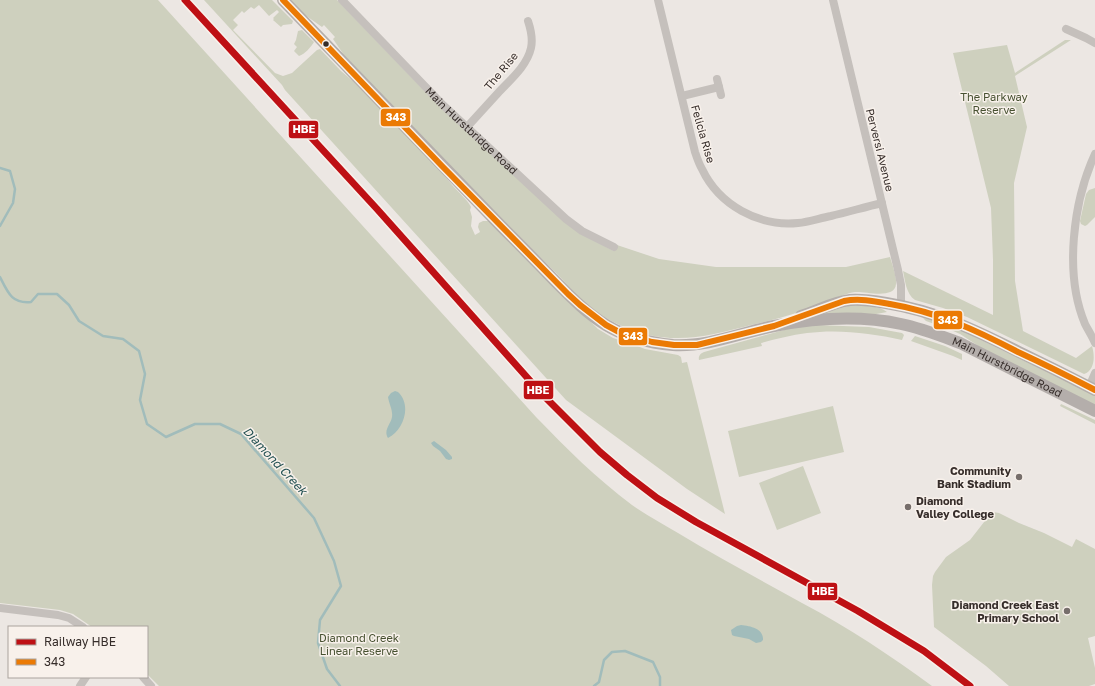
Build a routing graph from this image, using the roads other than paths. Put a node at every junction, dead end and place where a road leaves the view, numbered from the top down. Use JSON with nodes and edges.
{"nodes":[{"id":1,"x":283,"y":0,"type":"edge"},
{"id":2,"x":342,"y":0,"type":"edge"},
{"id":3,"x":658,"y":0,"type":"edge"},
{"id":4,"x":833,"y":0,"type":"edge"},
{"id":5,"x":528,"y":21,"type":"dead end"},
{"id":6,"x":1066,"y":29,"type":"dead end"},
{"id":7,"x":1095,"y":43,"type":"edge"},
{"id":8,"x":717,"y":79,"type":"dead end"},
{"id":9,"x":682,"y":96,"type":"junction"},
{"id":10,"x":467,"y":127,"type":"junction"},
{"id":11,"x":1095,"y":154,"type":"edge"},
{"id":12,"x":882,"y":203,"type":"junction"},
{"id":13,"x":614,"y":248,"type":"dead end"},
{"id":14,"x":902,"y":305,"type":"junction"},
{"id":15,"x":901,"y":324,"type":"junction"},
{"id":16,"x":774,"y":326,"type":"junction"},
{"id":17,"x":1095,"y":343,"type":"edge"},
{"id":18,"x":1095,"y":373,"type":"edge"},
{"id":19,"x":1092,"y":388,"type":"edge"},
{"id":20,"x":1095,"y":410,"type":"edge"},
{"id":21,"x":0,"y":608,"type":"edge"},
{"id":22,"x":81,"y":626,"type":"edge"},
{"id":23,"x":144,"y":678,"type":"edge"},
{"id":24,"x":151,"y":686,"type":"edge"}],
"edges":[{"from":1,"to":16,"type":"main road","name":"Main Hurstbridge Road"},
{"from":2,"to":10,"type":"street","name":"Main Hurstbridge Road"},
{"from":3,"to":9,"type":"street","name":"Felicia Rise"},
{"from":4,"to":12,"type":"street","name":"Perversi Avenue"},
{"from":5,"to":10,"type":"street","name":"The Rise"},
{"from":6,"to":7,"type":"street"},
{"from":8,"to":9,"type":"street"},
{"from":9,"to":12,"type":"street","name":"Felicia Rise"},
{"from":10,"to":13,"type":"street","name":"Main Hurstbridge Road"},
{"from":11,"to":17,"type":"street"},
{"from":12,"to":14,"type":"street","name":"Perversi Avenue"},
{"from":14,"to":15,"type":"main road"},
{"from":14,"to":16,"type":"main road","name":"Main Hurstbridge Road"},
{"from":14,"to":19,"type":"main road","name":"Main Hurstbridge Road"},
{"from":15,"to":16,"type":"main road","name":"Main Hurstbridge Road"},
{"from":15,"to":20,"type":"main road","name":"Main Hurstbridge Road"},
{"from":18,"to":19,"type":"street"},
{"from":21,"to":22,"type":"street"},
{"from":23,"to":24,"type":"street"}]}
